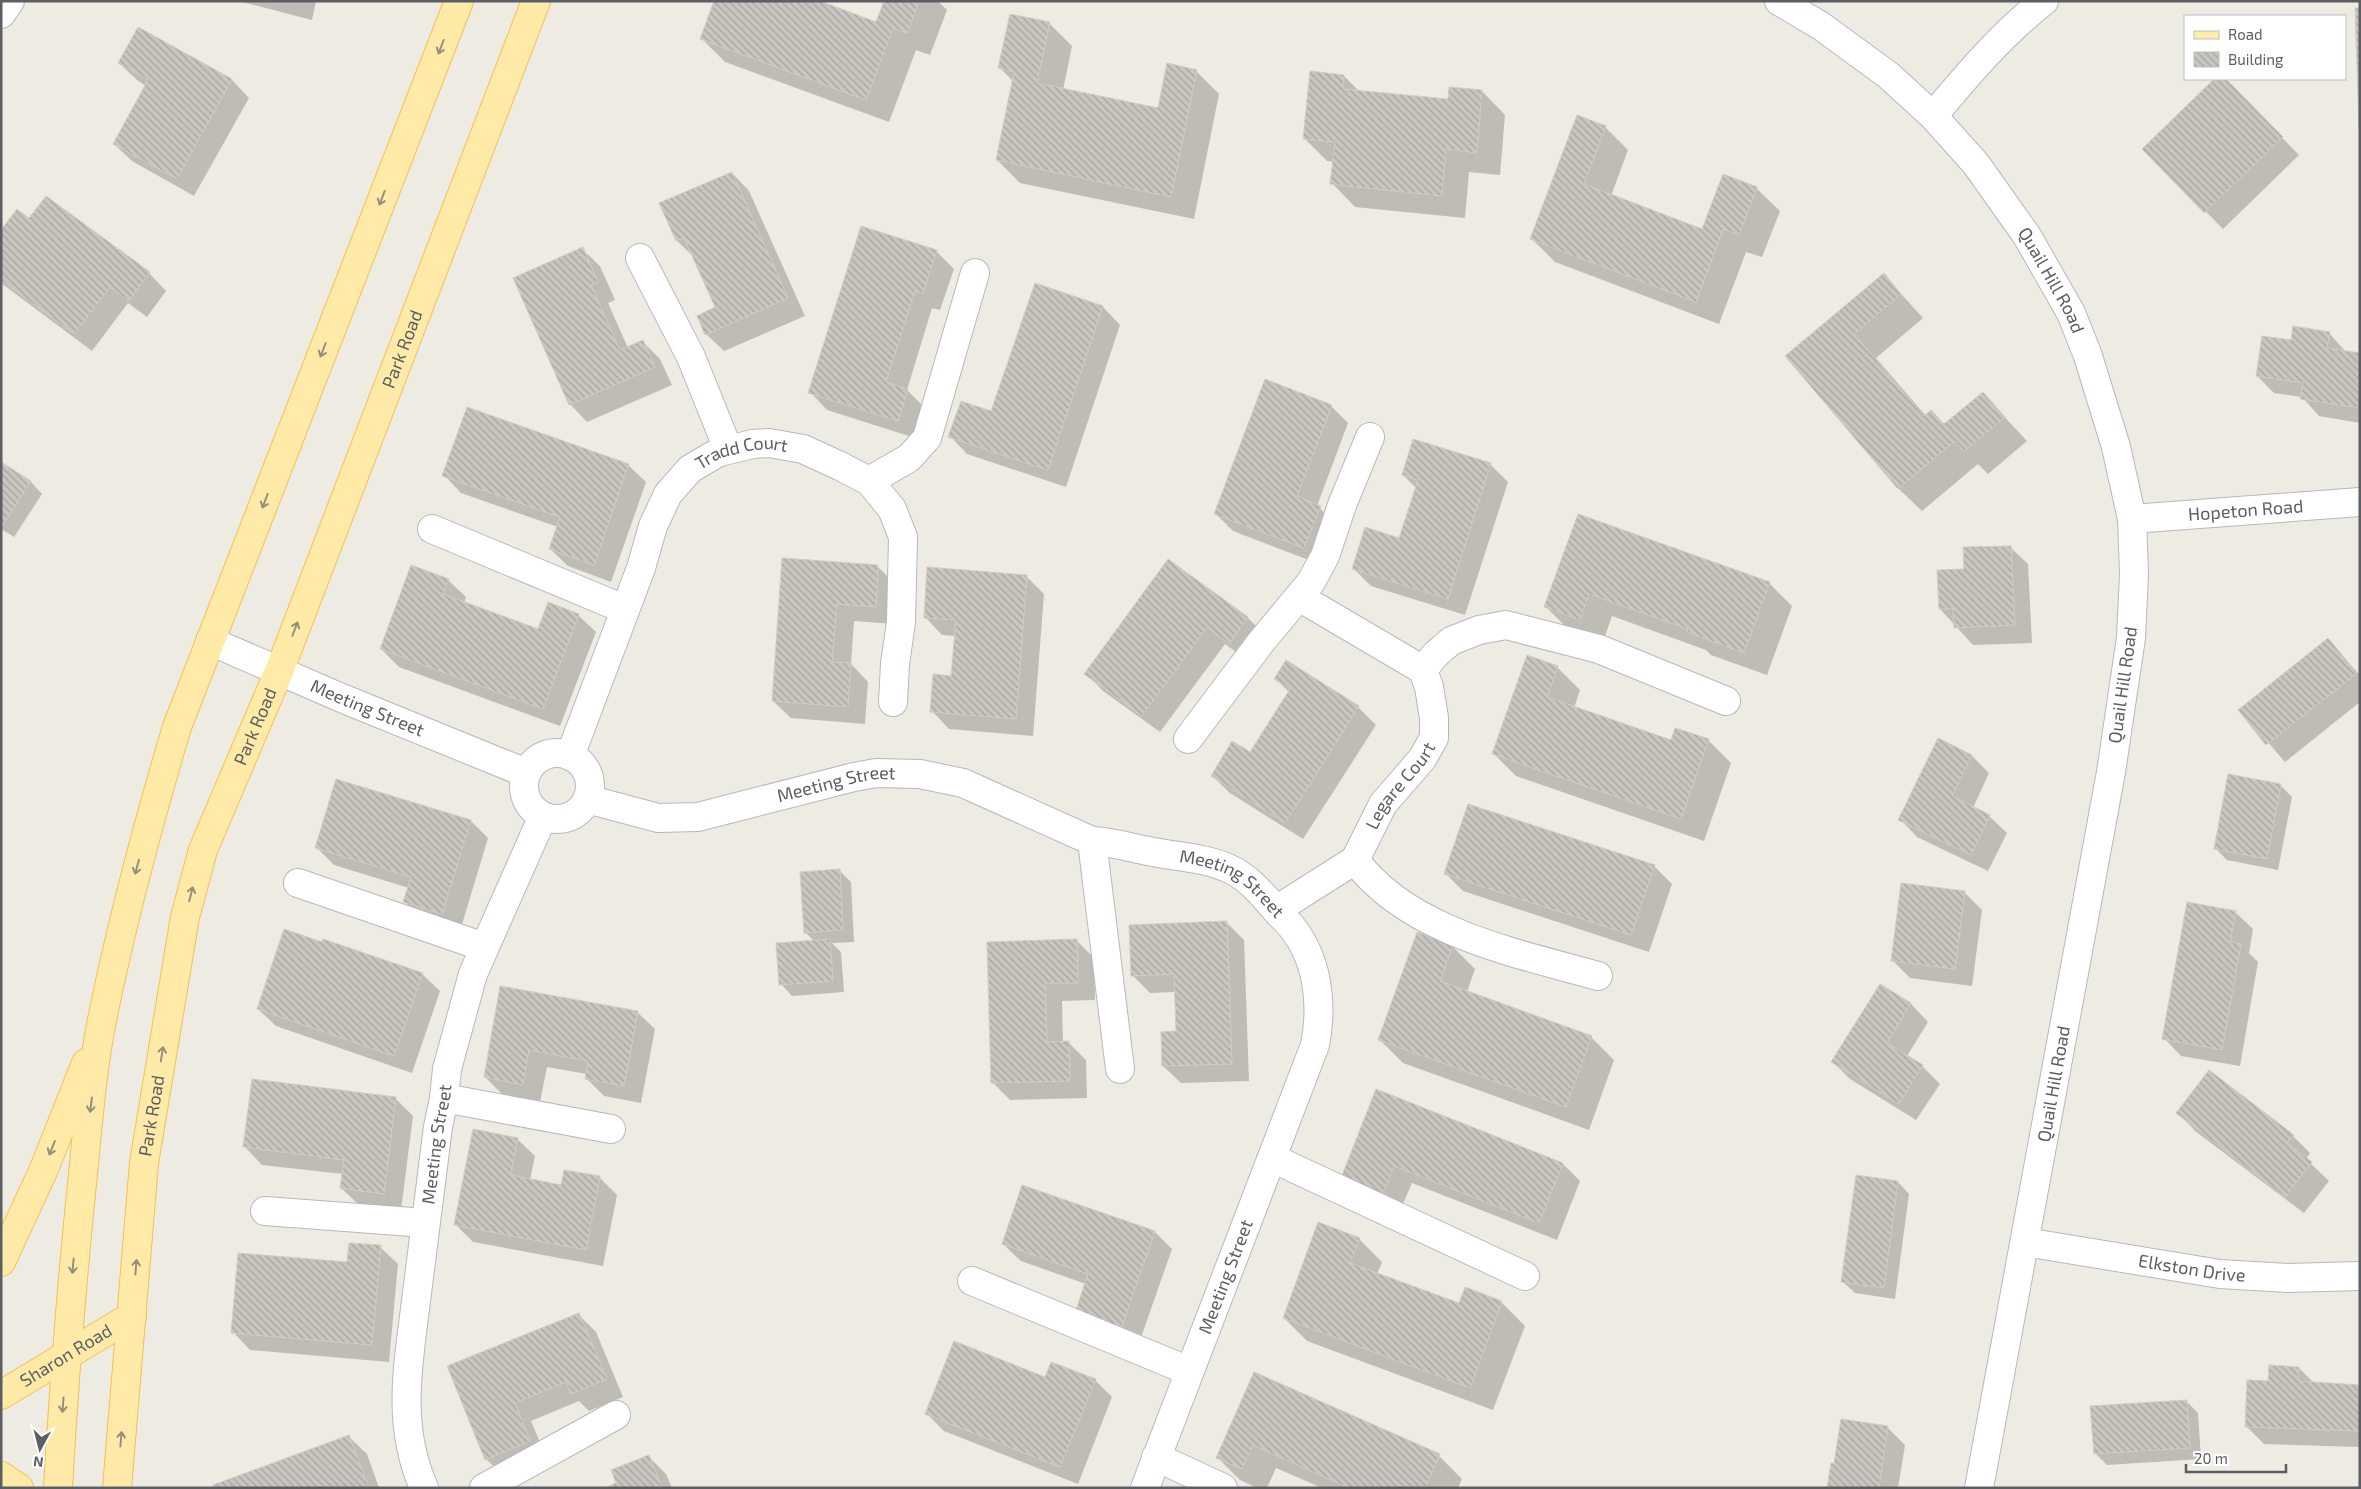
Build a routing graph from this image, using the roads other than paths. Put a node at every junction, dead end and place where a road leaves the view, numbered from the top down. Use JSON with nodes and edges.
{"nodes":[{"id":1,"x":10,"y":1,"type":"edge"},
{"id":2,"x":458,"y":1,"type":"edge"},
{"id":3,"x":536,"y":1,"type":"edge"},
{"id":4,"x":1779,"y":1,"type":"edge"},
{"id":5,"x":2044,"y":1,"type":"edge"},
{"id":6,"x":1805,"y":8,"type":"edge"},
{"id":7,"x":1,"y":14,"type":"edge"},
{"id":8,"x":1933,"y":116,"type":"junction"},
{"id":9,"x":640,"y":258,"type":"dead end"},
{"id":10,"x":975,"y":273,"type":"dead end"},
{"id":11,"x":1370,"y":437,"type":"dead end"},
{"id":12,"x":728,"y":449,"type":"junction"},
{"id":13,"x":869,"y":482,"type":"junction"},
{"id":14,"x":2360,"y":502,"type":"edge"},
{"id":15,"x":2132,"y":519,"type":"junction"},
{"id":16,"x":432,"y":529,"type":"dead end"},
{"id":17,"x":1299,"y":597,"type":"junction"},
{"id":18,"x":624,"y":609,"type":"junction"},
{"id":19,"x":210,"y":641,"type":"junction"},
{"id":20,"x":280,"y":669,"type":"junction"},
{"id":21,"x":1423,"y":670,"type":"junction"},
{"id":22,"x":1726,"y":701,"type":"dead end"},
{"id":23,"x":893,"y":702,"type":"dead end"},
{"id":24,"x":1188,"y":739,"type":"dead end"},
{"id":25,"x":570,"y":756,"type":"junction"},
{"id":26,"x":526,"y":773,"type":"junction"},
{"id":27,"x":587,"y":799,"type":"junction"},
{"id":28,"x":543,"y":816,"type":"junction"},
{"id":29,"x":1092,"y":841,"type":"junction"},
{"id":30,"x":1355,"y":860,"type":"junction"},
{"id":31,"x":298,"y":883,"type":"dead end"},
{"id":32,"x":1276,"y":910,"type":"junction"},
{"id":33,"x":484,"y":947,"type":"junction"},
{"id":34,"x":1598,"y":976,"type":"dead end"},
{"id":35,"x":102,"y":1022,"type":"junction"},
{"id":36,"x":1120,"y":1069,"type":"dead end"},
{"id":37,"x":444,"y":1098,"type":"junction"},
{"id":38,"x":611,"y":1129,"type":"dead end"},
{"id":39,"x":1272,"y":1158,"type":"junction"},
{"id":40,"x":265,"y":1211,"type":"dead end"},
{"id":41,"x":425,"y":1223,"type":"junction"},
{"id":42,"x":2025,"y":1242,"type":"junction"},
{"id":43,"x":1,"y":1262,"type":"edge"},
{"id":44,"x":1525,"y":1276,"type":"dead end"},
{"id":45,"x":2360,"y":1276,"type":"edge"},
{"id":46,"x":972,"y":1281,"type":"dead end"},
{"id":47,"x":132,"y":1316,"type":"junction"},
{"id":48,"x":66,"y":1356,"type":"junction"},
{"id":49,"x":1189,"y":1371,"type":"junction"},
{"id":50,"x":1,"y":1395,"type":"edge"},
{"id":51,"x":616,"y":1415,"type":"dead end"},
{"id":52,"x":1156,"y":1458,"type":"junction"},
{"id":53,"x":1,"y":1476,"type":"edge"},
{"id":54,"x":19,"y":1488,"type":"edge"},
{"id":55,"x":58,"y":1488,"type":"edge"},
{"id":56,"x":117,"y":1488,"type":"edge"},
{"id":57,"x":424,"y":1488,"type":"edge"},
{"id":58,"x":484,"y":1488,"type":"edge"},
{"id":59,"x":1144,"y":1488,"type":"edge"},
{"id":60,"x":1223,"y":1488,"type":"edge"},
{"id":61,"x":1979,"y":1488,"type":"edge"}],
"edges":[{"from":1,"to":7,"type":"street"},
{"from":2,"to":19,"type":"main road","one_way":true},
{"from":20,"to":3,"type":"main road","name":"Park Road","one_way":true},
{"from":4,"to":6,"type":"street","name":"Quail Hill Road"},
{"from":5,"to":8,"type":"street"},
{"from":6,"to":8,"type":"street","name":"Quail Hill Road"},
{"from":8,"to":15,"type":"street","name":"Quail Hill Road"},
{"from":9,"to":12,"type":"street"},
{"from":10,"to":13,"type":"street"},
{"from":11,"to":17,"type":"street"},
{"from":12,"to":13,"type":"street","name":"Tradd Court"},
{"from":12,"to":18,"type":"street","name":"Tradd Court"},
{"from":13,"to":23,"type":"street","name":"Tradd Court"},
{"from":14,"to":15,"type":"street","name":"Hopeton Road"},
{"from":15,"to":42,"type":"street","name":"Quail Hill Road"},
{"from":16,"to":18,"type":"street"},
{"from":17,"to":21,"type":"street"},
{"from":17,"to":24,"type":"street"},
{"from":18,"to":25,"type":"street","name":"Tradd Court"},
{"from":19,"to":20,"type":"street","name":"Meeting Street"},
{"from":19,"to":35,"type":"main road","one_way":true},
{"from":20,"to":26,"type":"street","name":"Meeting Street"},
{"from":47,"to":20,"type":"main road","name":"Park Road","one_way":true},
{"from":21,"to":22,"type":"street"},
{"from":21,"to":30,"type":"street","name":"Legare Court"},
{"from":25,"to":26,"type":"street"},
{"from":25,"to":27,"type":"street"},
{"from":26,"to":28,"type":"street"},
{"from":27,"to":28,"type":"street"},
{"from":27,"to":29,"type":"street","name":"Meeting Street"},
{"from":28,"to":33,"type":"street","name":"Meeting Street"},
{"from":29,"to":32,"type":"street","name":"Meeting Street"},
{"from":29,"to":36,"type":"street"},
{"from":30,"to":32,"type":"street"},
{"from":30,"to":34,"type":"street"},
{"from":31,"to":33,"type":"street"},
{"from":32,"to":39,"type":"street","name":"Meeting Street"},
{"from":33,"to":37,"type":"street","name":"Meeting Street"},
{"from":35,"to":43,"type":"main road","one_way":true},
{"from":35,"to":48,"type":"main road","one_way":true},
{"from":37,"to":38,"type":"street"},
{"from":37,"to":41,"type":"street","name":"Meeting Street"},
{"from":39,"to":44,"type":"street"},
{"from":39,"to":49,"type":"street","name":"Meeting Street"},
{"from":40,"to":41,"type":"street"},
{"from":41,"to":57,"type":"street","name":"Meeting Street"},
{"from":42,"to":45,"type":"street","name":"Elkston Drive"},
{"from":42,"to":61,"type":"street","name":"Quail Hill Road"},
{"from":46,"to":49,"type":"street"},
{"from":47,"to":48,"type":"main road","name":"Sharon Road"},
{"from":56,"to":47,"type":"main road","name":"Park Road","one_way":true},
{"from":48,"to":50,"type":"main road","name":"Sharon Road"},
{"from":48,"to":55,"type":"main road","one_way":true},
{"from":49,"to":52,"type":"street","name":"Meeting Street"},
{"from":51,"to":58,"type":"street"},
{"from":52,"to":59,"type":"street","name":"Meeting Street"},
{"from":52,"to":60,"type":"street"},
{"from":53,"to":54,"type":"main road"}]}
